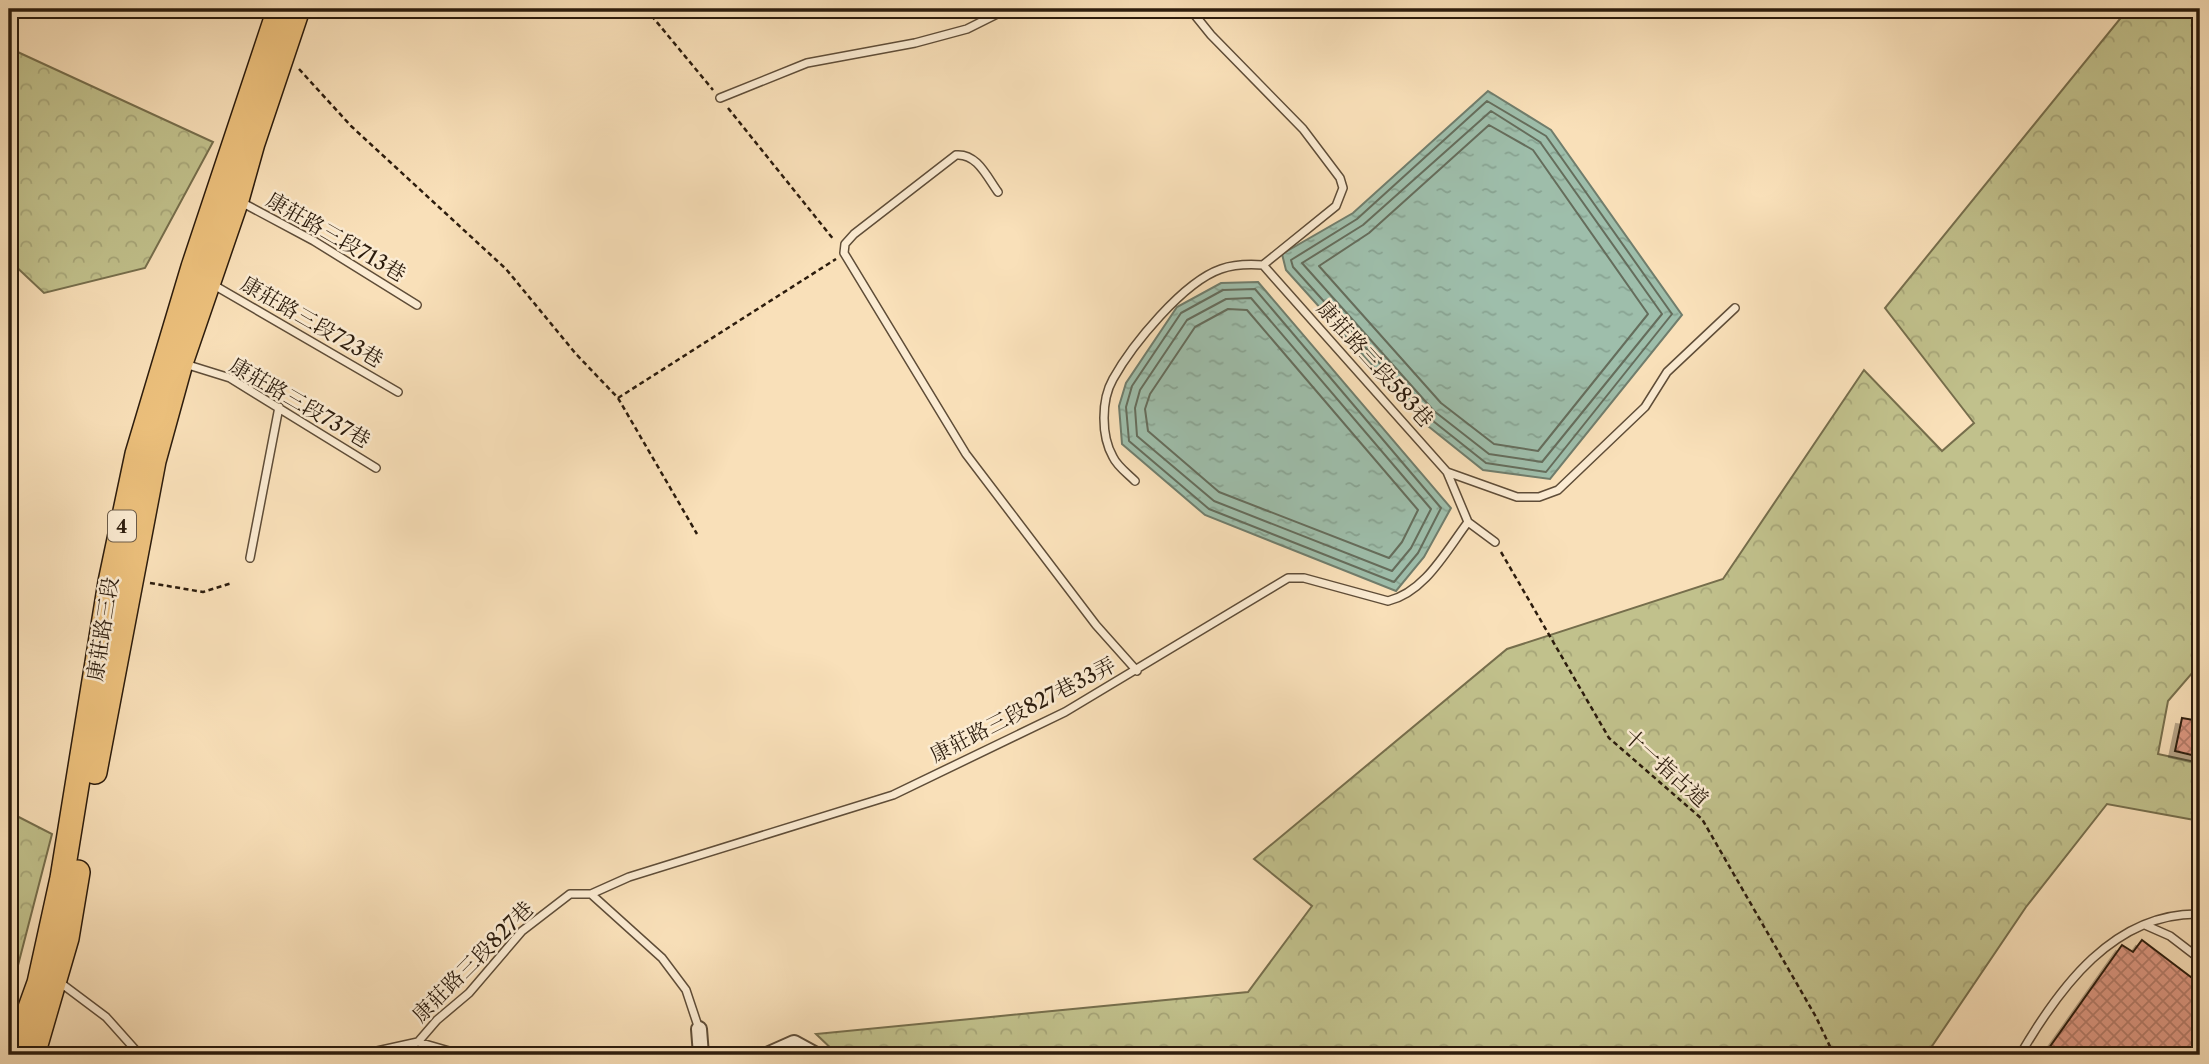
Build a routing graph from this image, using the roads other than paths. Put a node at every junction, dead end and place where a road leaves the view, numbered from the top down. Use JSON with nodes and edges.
{"nodes":[{"id":1,"x":279,"y":9,"type":"edge"},
{"id":2,"x":298,"y":9,"type":"edge"},
{"id":3,"x":1007,"y":9,"type":"edge"},
{"id":4,"x":1190,"y":9,"type":"edge"},
{"id":5,"x":720,"y":98,"type":"road end"},
{"id":6,"x":998,"y":192,"type":"dead end"},
{"id":7,"x":237,"y":200,"type":"junction"},
{"id":8,"x":1263,"y":265,"type":"junction"},
{"id":9,"x":208,"y":282,"type":"junction"},
{"id":10,"x":417,"y":305,"type":"dead end"},
{"id":11,"x":1735,"y":308,"type":"dead end"},
{"id":12,"x":173,"y":360,"type":"junction"},
{"id":13,"x":398,"y":392,"type":"dead end"},
{"id":14,"x":279,"y":407,"type":"junction"},
{"id":15,"x":376,"y":468,"type":"dead end"},
{"id":16,"x":1447,"y":472,"type":"junction"},
{"id":17,"x":1135,"y":481,"type":"dead end"},
{"id":18,"x":1468,"y":522,"type":"junction"},
{"id":19,"x":1496,"y":542,"type":"road end"},
{"id":20,"x":250,"y":558,"type":"dead end"},
{"id":21,"x":1137,"y":671,"type":"junction"},
{"id":22,"x":591,"y":894,"type":"junction"},
{"id":23,"x":2200,"y":914,"type":"edge"},
{"id":24,"x":2145,"y":925,"type":"junction"},
{"id":25,"x":2200,"y":959,"type":"edge"},
{"id":26,"x":56,"y":980,"type":"junction"},
{"id":27,"x":699,"y":1029,"type":"joint"},
{"id":28,"x":418,"y":1042,"type":"junction"},
{"id":29,"x":13,"y":1055,"type":"edge"},
{"id":30,"x":33,"y":1055,"type":"edge"},
{"id":31,"x":140,"y":1055,"type":"edge"},
{"id":32,"x":359,"y":1055,"type":"edge"},
{"id":33,"x":463,"y":1055,"type":"edge"},
{"id":34,"x":701,"y":1055,"type":"edge"},
{"id":35,"x":767,"y":1055,"type":"edge"},
{"id":36,"x":816,"y":1055,"type":"edge"},
{"id":37,"x":2020,"y":1055,"type":"edge"}],
"edges":[{"from":1,"to":12,"type":"main road","name":"康莊路三段","number":"4"},
{"from":2,"to":7,"type":"main road","name":"康莊路三段","number":"4"},
{"from":3,"to":5,"type":"lane"},
{"from":4,"to":8,"type":"lane"},
{"from":6,"to":21,"type":"lane"},
{"from":7,"to":9,"type":"main road","name":"康莊路三段","number":"4"},
{"from":7,"to":10,"type":"lane","name":"康莊路三段713巷"},
{"from":8,"to":16,"type":"lane","name":"康莊路三段583巷"},
{"from":8,"to":17,"type":"lane"},
{"from":9,"to":12,"type":"main road","name":"康莊路三段","number":"4"},
{"from":9,"to":13,"type":"lane","name":"康莊路三段723巷"},
{"from":11,"to":16,"type":"lane","name":"康莊路三段583巷"},
{"from":12,"to":14,"type":"lane","name":"康莊路三段737巷"},
{"from":12,"to":26,"type":"main road","name":"康莊路三段","number":"4"},
{"from":12,"to":29,"type":"main road","name":"康莊路三段","number":"4"},
{"from":14,"to":15,"type":"lane","name":"康莊路三段737巷"},
{"from":14,"to":20,"type":"lane"},
{"from":16,"to":18,"type":"lane"},
{"from":18,"to":19,"type":"lane"},
{"from":18,"to":21,"type":"lane","name":"康莊路三段827巷33弄"},
{"from":21,"to":22,"type":"lane","name":"康莊路三段827巷33弄"},
{"from":22,"to":27,"type":"lane"},
{"from":22,"to":28,"type":"lane","name":"康莊路三段827巷"},
{"from":23,"to":24,"type":"lane"},
{"from":24,"to":25,"type":"lane"},
{"from":24,"to":37,"type":"lane"},
{"from":26,"to":30,"type":"main road","name":"康莊路三段","number":"4"},
{"from":26,"to":31,"type":"lane"},
{"from":27,"to":34,"type":"street"},
{"from":28,"to":32,"type":"lane","name":"康莊路三段827巷"},
{"from":28,"to":33,"type":"lane","name":"康莊路三段827巷"},
{"from":35,"to":36,"type":"street"}]}
